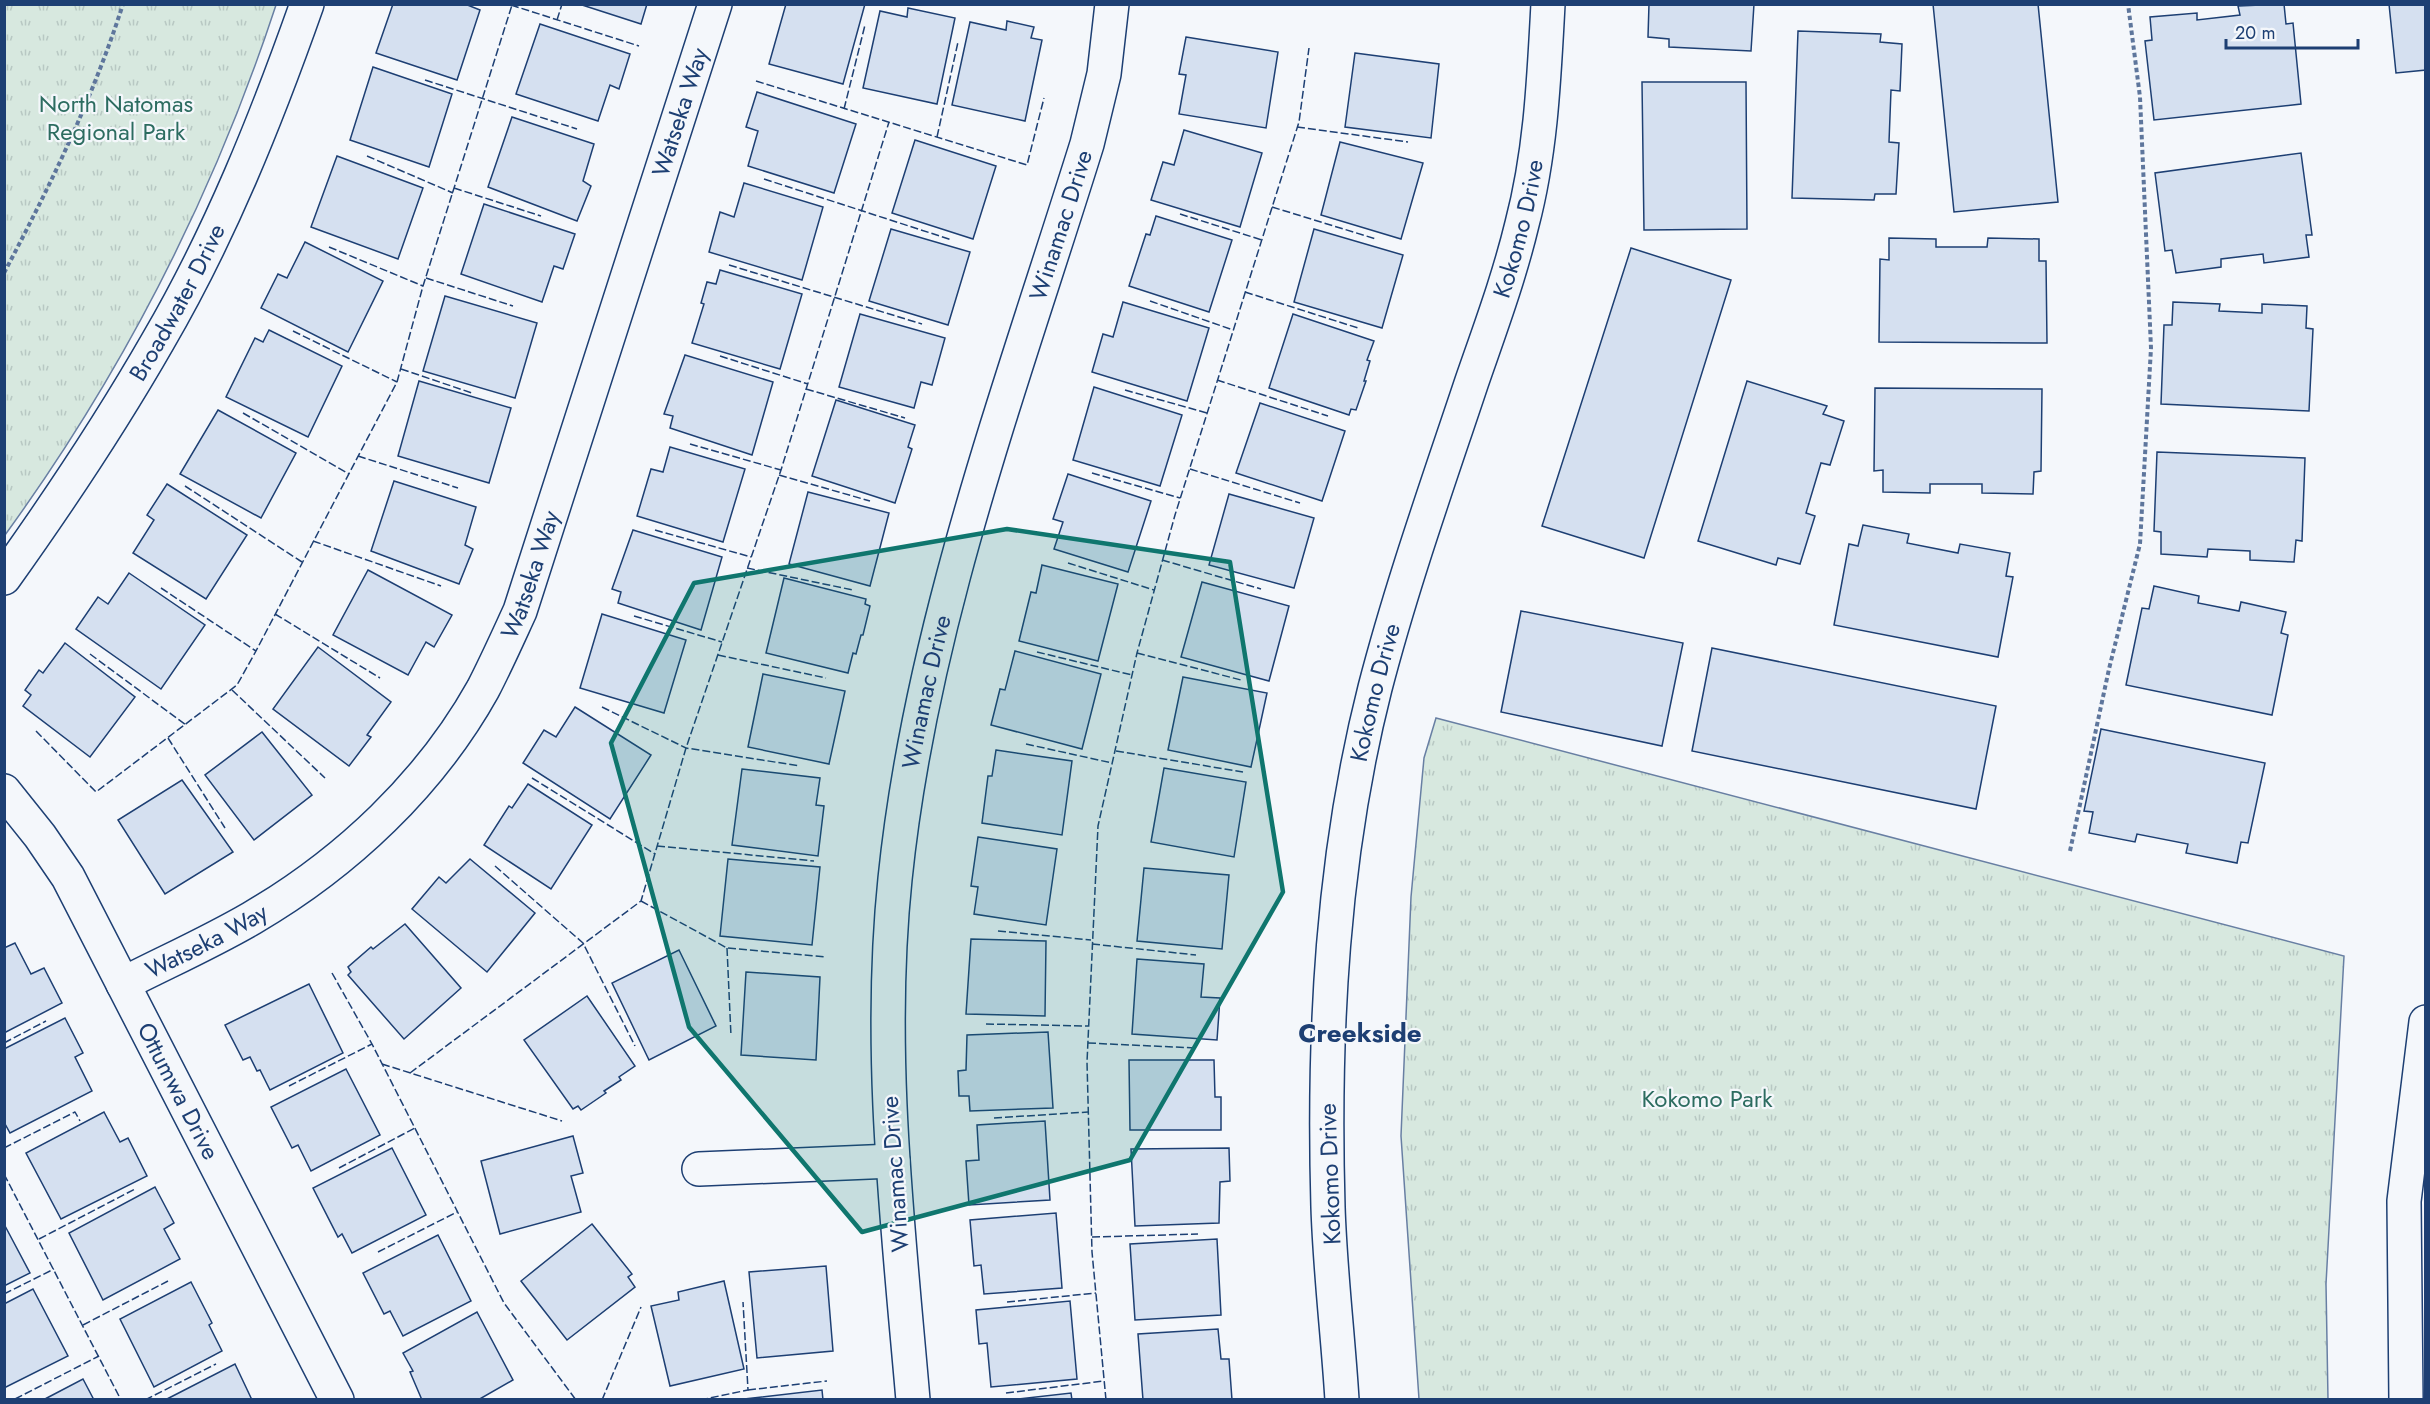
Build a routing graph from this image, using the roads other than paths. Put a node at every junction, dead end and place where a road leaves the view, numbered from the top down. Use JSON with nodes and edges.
{"nodes":[{"id":1,"x":307,"y":4,"type":"edge"},
{"id":2,"x":715,"y":4,"type":"edge"},
{"id":3,"x":1112,"y":4,"type":"edge"},
{"id":4,"x":1548,"y":4,"type":"edge"},
{"id":5,"x":4,"y":578,"type":"edge"},
{"id":6,"x":4,"y":791,"type":"edge"},
{"id":7,"x":123,"y":984,"type":"junction"},
{"id":8,"x":2426,"y":1022,"type":"edge"},
{"id":9,"x":892,"y":1161,"type":"junction"},
{"id":10,"x":699,"y":1169,"type":"dead end"},
{"id":11,"x":337,"y":1400,"type":"edge"},
{"id":12,"x":913,"y":1400,"type":"edge"},
{"id":13,"x":1342,"y":1400,"type":"edge"},
{"id":14,"x":2406,"y":1400,"type":"edge"}],
"edges":[{"from":1,"to":5,"type":"street","name":"Broadwater Drive"},
{"from":2,"to":7,"type":"street","name":"Watseka Way"},
{"from":3,"to":9,"type":"street","name":"Winamac Drive"},
{"from":4,"to":13,"type":"street","name":"Kokomo Drive"},
{"from":6,"to":7,"type":"street","name":"Ottumwa Drive"},
{"from":7,"to":11,"type":"street","name":"Ottumwa Drive"},
{"from":8,"to":14,"type":"street"},
{"from":9,"to":10,"type":"street"},
{"from":9,"to":12,"type":"street","name":"Winamac Drive"}]}
